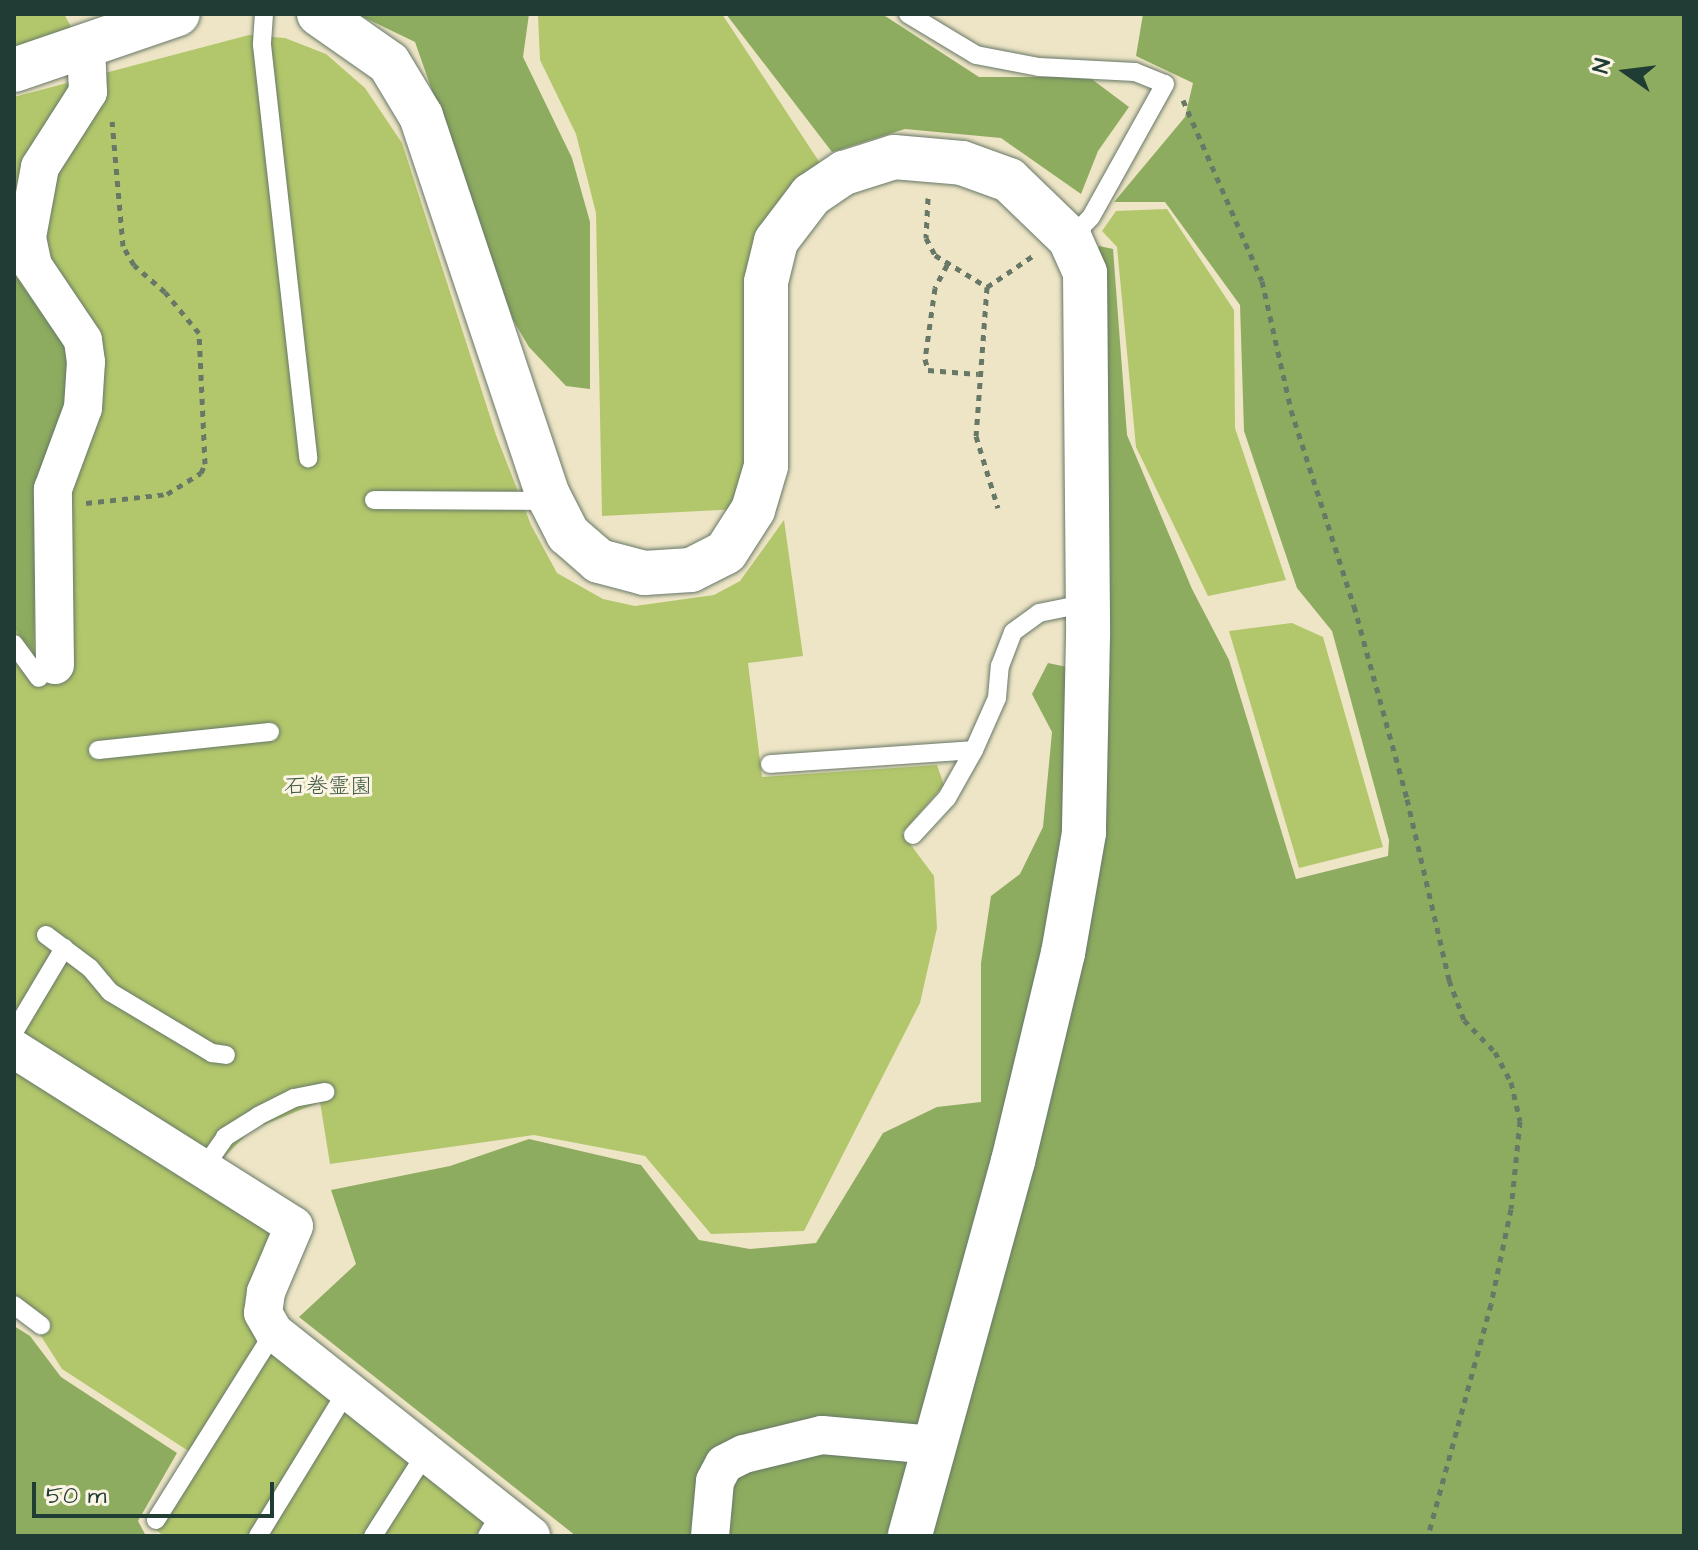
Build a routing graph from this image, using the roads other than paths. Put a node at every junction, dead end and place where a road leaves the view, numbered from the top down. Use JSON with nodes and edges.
{"nodes":[{"id":1,"x":178,"y":14,"type":"edge"},
{"id":2,"x":264,"y":14,"type":"edge"},
{"id":3,"x":319,"y":14,"type":"edge"},
{"id":4,"x":908,"y":14,"type":"edge"},
{"id":5,"x":87,"y":64,"type":"junction"},
{"id":6,"x":14,"y":70,"type":"edge"},
{"id":7,"x":26,"y":176,"type":"edge"},
{"id":8,"x":1053,"y":246,"type":"junction"},
{"id":9,"x":308,"y":458,"type":"dead end"},
{"id":10,"x":374,"y":500,"type":"dead end"},
{"id":11,"x":551,"y":501,"type":"junction"},
{"id":12,"x":1088,"y":603,"type":"junction"},
{"id":13,"x":14,"y":644,"type":"edge"},
{"id":14,"x":47,"y":672,"type":"joint"},
{"id":15,"x":270,"y":732,"type":"dead end"},
{"id":16,"x":98,"y":750,"type":"dead end"},
{"id":17,"x":974,"y":750,"type":"junction"},
{"id":18,"x":770,"y":764,"type":"dead end"},
{"id":19,"x":913,"y":835,"type":"dead end"},
{"id":20,"x":46,"y":935,"type":"dead end"},
{"id":21,"x":64,"y":948,"type":"junction"},
{"id":22,"x":14,"y":1032,"type":"edge"},
{"id":23,"x":14,"y":1049,"type":"edge"},
{"id":24,"x":226,"y":1055,"type":"dead end"},
{"id":25,"x":325,"y":1092,"type":"dead end"},
{"id":26,"x":203,"y":1169,"type":"junction"},
{"id":27,"x":14,"y":1305,"type":"edge"},
{"id":28,"x":41,"y":1325,"type":"dead end"},
{"id":29,"x":274,"y":1332,"type":"junction"},
{"id":30,"x":347,"y":1391,"type":"junction"},
{"id":31,"x":934,"y":1445,"type":"junction"},
{"id":32,"x":426,"y":1453,"type":"junction"},
{"id":33,"x":156,"y":1520,"type":"dead end"},
{"id":34,"x":494,"y":1524,"type":"edge"},
{"id":35,"x":258,"y":1536,"type":"edge"},
{"id":36,"x":373,"y":1536,"type":"edge"},
{"id":37,"x":531,"y":1536,"type":"edge"},
{"id":38,"x":710,"y":1536,"type":"edge"},
{"id":39,"x":910,"y":1536,"type":"edge"}],
"edges":[{"from":1,"to":5,"type":"street"},
{"from":2,"to":9,"type":"lane"},
{"from":3,"to":11,"type":"street"},
{"from":4,"to":8,"type":"lane"},
{"from":5,"to":6,"type":"street"},
{"from":5,"to":7,"type":"street"},
{"from":7,"to":14,"type":"street"},
{"from":8,"to":11,"type":"street"},
{"from":8,"to":12,"type":"street"},
{"from":10,"to":11,"type":"lane"},
{"from":12,"to":17,"type":"lane"},
{"from":12,"to":31,"type":"street"},
{"from":13,"to":14,"type":"lane"},
{"from":15,"to":16,"type":"lane"},
{"from":17,"to":18,"type":"lane"},
{"from":17,"to":19,"type":"lane"},
{"from":20,"to":21,"type":"lane"},
{"from":21,"to":22,"type":"lane"},
{"from":21,"to":24,"type":"lane"},
{"from":23,"to":26,"type":"street"},
{"from":25,"to":26,"type":"lane"},
{"from":26,"to":29,"type":"street"},
{"from":27,"to":28,"type":"lane"},
{"from":29,"to":30,"type":"street"},
{"from":29,"to":33,"type":"lane"},
{"from":30,"to":32,"type":"street"},
{"from":30,"to":35,"type":"lane"},
{"from":31,"to":38,"type":"street"},
{"from":31,"to":39,"type":"street"},
{"from":32,"to":34,"type":"street"},
{"from":32,"to":36,"type":"lane"},
{"from":34,"to":37,"type":"street"}]}
